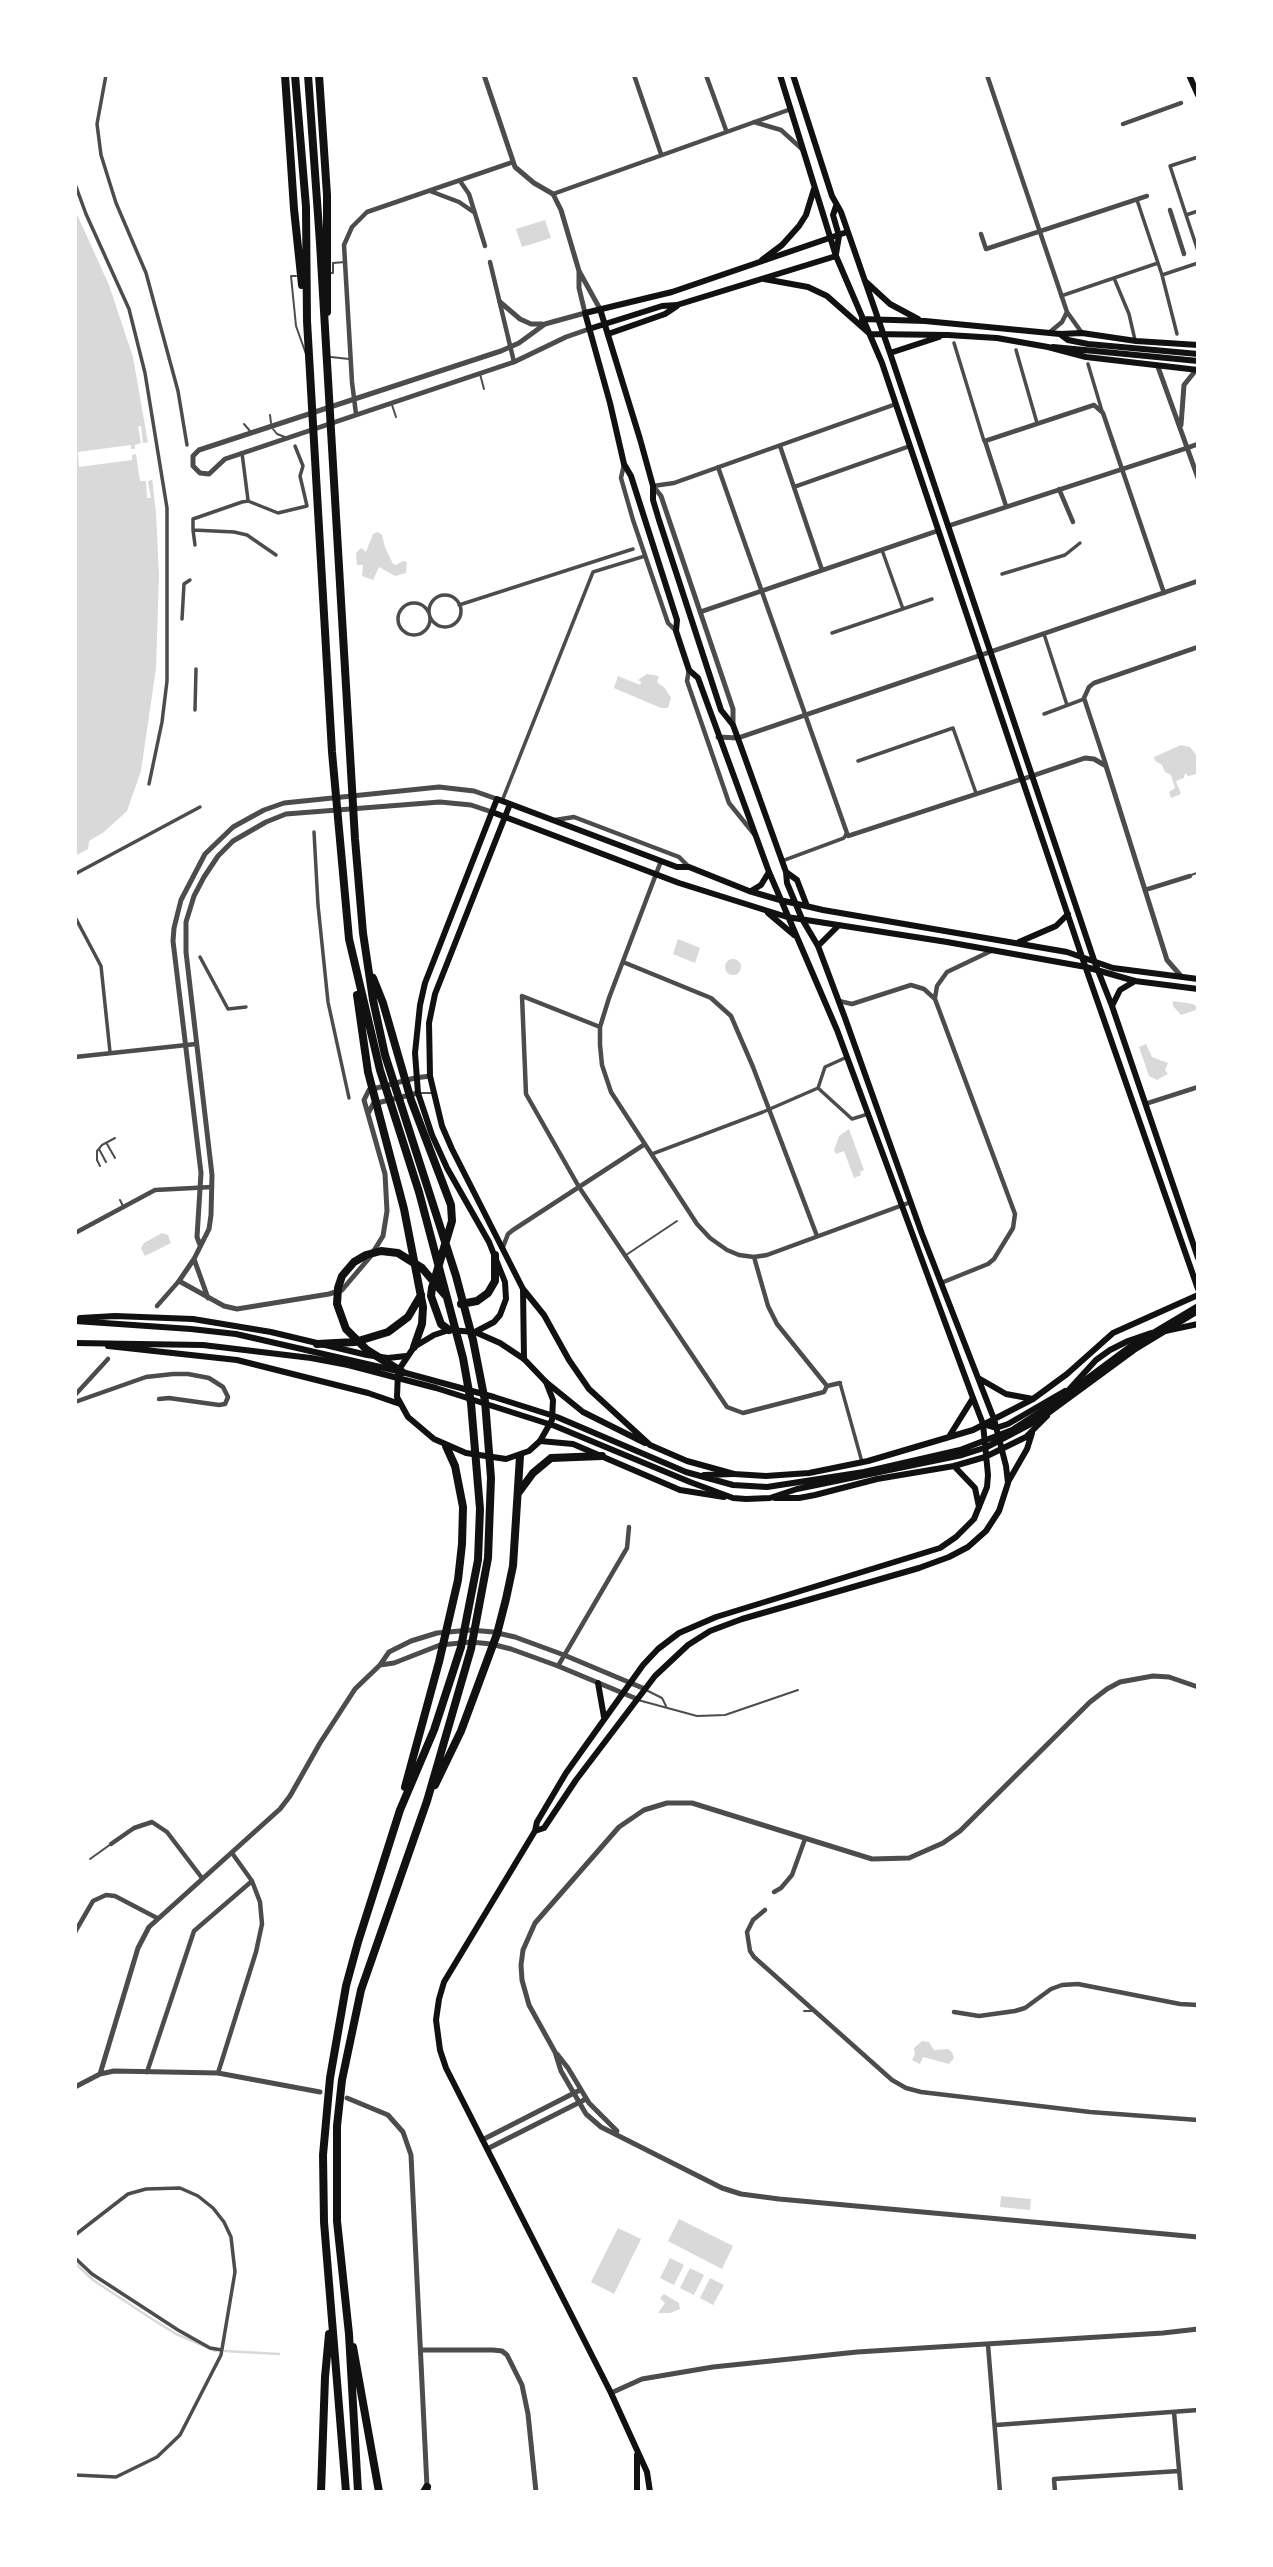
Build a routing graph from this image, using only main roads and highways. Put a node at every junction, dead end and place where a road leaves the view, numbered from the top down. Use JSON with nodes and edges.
{"nodes":[{"id":1,"x":285,"y":75,"type":"edge"},
{"id":2,"x":295,"y":75,"type":"edge"},
{"id":3,"x":308,"y":75,"type":"edge"},
{"id":4,"x":319,"y":75,"type":"edge"},
{"id":5,"x":780,"y":75,"type":"edge"},
{"id":6,"x":793,"y":75,"type":"edge"},
{"id":7,"x":1189,"y":75,"type":"edge"},
{"id":8,"x":1198,"y":95,"type":"edge"},
{"id":9,"x":815,"y":187,"type":"junction"},
{"id":10,"x":836,"y":206,"type":"junction"},
{"id":11,"x":848,"y":232,"type":"junction"},
{"id":12,"x":839,"y":236,"type":"junction"},
{"id":13,"x":831,"y":239,"type":"junction"},
{"id":14,"x":836,"y":256,"type":"junction"},
{"id":15,"x":755,"y":265,"type":"junction"},
{"id":16,"x":764,"y":279,"type":"junction"},
{"id":17,"x":863,"y":280,"type":"junction"},
{"id":18,"x":677,"y":305,"type":"junction"},
{"id":19,"x":600,"y":309,"type":"junction"},
{"id":20,"x":862,"y":319,"type":"junction"},
{"id":21,"x":877,"y":320,"type":"junction"},
{"id":22,"x":307,"y":321,"type":"junction"},
{"id":23,"x":925,"y":321,"type":"junction"},
{"id":24,"x":605,"y":324,"type":"junction"},
{"id":25,"x":589,"y":329,"type":"junction"},
{"id":26,"x":608,"y":334,"type":"junction"},
{"id":27,"x":870,"y":334,"type":"junction"},
{"id":28,"x":1060,"y":334,"type":"junction"},
{"id":29,"x":948,"y":335,"type":"junction"},
{"id":30,"x":324,"y":336,"type":"junction"},
{"id":31,"x":882,"y":336,"type":"junction"},
{"id":32,"x":1068,"y":343,"type":"junction"},
{"id":33,"x":1198,"y":345,"type":"edge"},
{"id":34,"x":1048,"y":347,"type":"junction"},
{"id":35,"x":890,"y":353,"type":"junction"},
{"id":36,"x":1198,"y":354,"type":"edge"},
{"id":37,"x":1198,"y":361,"type":"edge"},
{"id":38,"x":1197,"y":370,"type":"edge"},
{"id":39,"x":510,"y":804,"type":"junction"},
{"id":40,"x":492,"y":812,"type":"junction"},
{"id":41,"x":505,"y":816,"type":"junction"},
{"id":42,"x":769,"y":872,"type":"junction"},
{"id":43,"x":786,"y":872,"type":"junction"},
{"id":44,"x":749,"y":891,"type":"junction"},
{"id":45,"x":780,"y":900,"type":"junction"},
{"id":46,"x":796,"y":904,"type":"junction"},
{"id":47,"x":807,"y":906,"type":"junction"},
{"id":48,"x":763,"y":909,"type":"junction"},
{"id":49,"x":1069,"y":914,"type":"junction"},
{"id":50,"x":787,"y":916,"type":"junction"},
{"id":51,"x":802,"y":919,"type":"junction"},
{"id":52,"x":838,"y":926,"type":"junction"},
{"id":53,"x":796,"y":937,"type":"junction"},
{"id":54,"x":1018,"y":942,"type":"junction"},
{"id":55,"x":817,"y":946,"type":"junction"},
{"id":56,"x":1082,"y":957,"type":"junction"},
{"id":57,"x":355,"y":963,"type":"junction"},
{"id":58,"x":367,"y":963,"type":"junction"},
{"id":59,"x":1086,"y":967,"type":"junction"},
{"id":60,"x":1097,"y":967,"type":"junction"},
{"id":61,"x":1198,"y":979,"type":"edge"},
{"id":62,"x":1135,"y":981,"type":"junction"},
{"id":63,"x":1198,"y":989,"type":"edge"},
{"id":64,"x":1112,"y":1006,"type":"junction"},
{"id":65,"x":495,"y":1255,"type":"junction"},
{"id":66,"x":1198,"y":1258,"type":"edge"},
{"id":67,"x":435,"y":1275,"type":"junction"},
{"id":68,"x":523,"y":1289,"type":"junction"},
{"id":69,"x":1198,"y":1292,"type":"edge"},
{"id":70,"x":421,"y":1295,"type":"junction"},
{"id":71,"x":449,"y":1301,"type":"junction"},
{"id":72,"x":1198,"y":1306,"type":"edge"},
{"id":73,"x":1198,"y":1311,"type":"edge"},
{"id":74,"x":75,"y":1319,"type":"edge"},
{"id":75,"x":1197,"y":1323,"type":"edge"},
{"id":76,"x":450,"y":1330,"type":"junction"},
{"id":77,"x":475,"y":1332,"type":"junction"},
{"id":78,"x":77,"y":1343,"type":"edge"},
{"id":79,"x":317,"y":1343,"type":"junction"},
{"id":80,"x":414,"y":1347,"type":"junction"},
{"id":81,"x":406,"y":1356,"type":"junction"},
{"id":82,"x":524,"y":1359,"type":"junction"},
{"id":83,"x":375,"y":1369,"type":"junction"},
{"id":84,"x":402,"y":1372,"type":"junction"},
{"id":85,"x":979,"y":1378,"type":"junction"},
{"id":86,"x":546,"y":1382,"type":"junction"},
{"id":87,"x":1070,"y":1387,"type":"junction"},
{"id":88,"x":973,"y":1398,"type":"junction"},
{"id":89,"x":1033,"y":1399,"type":"junction"},
{"id":90,"x":400,"y":1404,"type":"junction"},
{"id":91,"x":994,"y":1419,"type":"junction"},
{"id":92,"x":982,"y":1424,"type":"junction"},
{"id":93,"x":996,"y":1428,"type":"junction"},
{"id":94,"x":1032,"y":1433,"type":"junction"},
{"id":95,"x":950,"y":1435,"type":"junction"},
{"id":96,"x":540,"y":1441,"type":"junction"},
{"id":97,"x":650,"y":1445,"type":"junction"},
{"id":98,"x":446,"y":1446,"type":"junction"},
{"id":99,"x":1002,"y":1451,"type":"junction"},
{"id":100,"x":520,"y":1456,"type":"junction"},
{"id":101,"x":602,"y":1456,"type":"junction"},
{"id":102,"x":985,"y":1457,"type":"junction"},
{"id":103,"x":907,"y":1464,"type":"junction"},
{"id":104,"x":954,"y":1466,"type":"junction"},
{"id":105,"x":734,"y":1474,"type":"junction"},
{"id":106,"x":695,"y":1475,"type":"junction"},
{"id":107,"x":1008,"y":1483,"type":"junction"},
{"id":108,"x":519,"y":1492,"type":"junction"},
{"id":109,"x":770,"y":1497,"type":"junction"},
{"id":110,"x":733,"y":1498,"type":"junction"},
{"id":111,"x":980,"y":1509,"type":"junction"},
{"id":112,"x":598,"y":1683,"type":"road end"},
{"id":113,"x":604,"y":1717,"type":"junction"},
{"id":114,"x":427,"y":1801,"type":"junction"},
{"id":115,"x":400,"y":1810,"type":"junction"},
{"id":116,"x":535,"y":1831,"type":"junction"},
{"id":117,"x":331,"y":2325,"type":"junction"},
{"id":118,"x":349,"y":2334,"type":"junction"},
{"id":119,"x":637,"y":2453,"type":"junction"},
{"id":120,"x":378,"y":2487,"type":"edge"},
{"id":121,"x":321,"y":2492,"type":"edge"},
{"id":122,"x":346,"y":2492,"type":"edge"},
{"id":123,"x":358,"y":2492,"type":"edge"},
{"id":124,"x":385,"y":2492,"type":"edge"},
{"id":125,"x":637,"y":2492,"type":"edge"},
{"id":126,"x":650,"y":2492,"type":"edge"}],
"edges":[{"from":1,"to":22,"type":"highway"},
{"from":2,"to":22,"type":"highway"},
{"from":3,"to":30,"type":"highway"},
{"from":4,"to":30,"type":"highway"},
{"from":5,"to":9,"type":"main road"},
{"from":6,"to":10,"type":"main road"},
{"from":7,"to":8,"type":"main road"},
{"from":9,"to":13,"type":"main road"},
{"from":9,"to":15,"type":"main road"},
{"from":10,"to":11,"type":"main road"},
{"from":10,"to":12,"type":"main road"},
{"from":11,"to":12,"type":"main road"},
{"from":11,"to":17,"type":"main road"},
{"from":12,"to":13,"type":"main road"},
{"from":12,"to":14,"type":"main road"},
{"from":13,"to":14,"type":"main road"},
{"from":13,"to":15,"type":"main road"},
{"from":14,"to":16,"type":"main road"},
{"from":14,"to":20,"type":"main road"},
{"from":15,"to":19,"type":"main road"},
{"from":16,"to":18,"type":"main road"},
{"from":16,"to":27,"type":"main road"},
{"from":17,"to":21,"type":"main road"},
{"from":17,"to":23,"type":"main road"},
{"from":18,"to":24,"type":"main road"},
{"from":18,"to":26,"type":"main road"},
{"from":19,"to":24,"type":"main road"},
{"from":19,"to":25,"type":"main road"},
{"from":20,"to":21,"type":"main road"},
{"from":20,"to":27,"type":"main road"},
{"from":21,"to":23,"type":"main road"},
{"from":21,"to":31,"type":"main road"},
{"from":22,"to":57,"type":"highway"},
{"from":23,"to":28,"type":"main road"},
{"from":24,"to":25,"type":"main road"},
{"from":24,"to":26,"type":"main road"},
{"from":25,"to":42,"type":"main road"},
{"from":26,"to":43,"type":"main road"},
{"from":27,"to":31,"type":"main road"},
{"from":27,"to":49,"type":"main road"},
{"from":28,"to":32,"type":"main road"},
{"from":28,"to":33,"type":"main road"},
{"from":29,"to":31,"type":"main road"},
{"from":29,"to":34,"type":"main road"},
{"from":29,"to":35,"type":"main road"},
{"from":30,"to":58,"type":"highway"},
{"from":31,"to":35,"type":"main road"},
{"from":32,"to":34,"type":"main road"},
{"from":32,"to":36,"type":"main road"},
{"from":32,"to":37,"type":"main road"},
{"from":34,"to":38,"type":"main road"},
{"from":35,"to":60,"type":"main road"},
{"from":39,"to":40,"type":"main road"},
{"from":39,"to":41,"type":"main road"},
{"from":39,"to":44,"type":"main road"},
{"from":40,"to":41,"type":"main road"},
{"from":40,"to":65,"type":"main road"},
{"from":41,"to":48,"type":"main road"},
{"from":41,"to":68,"type":"main road"},
{"from":42,"to":44,"type":"main road"},
{"from":42,"to":45,"type":"main road"},
{"from":43,"to":46,"type":"main road"},
{"from":43,"to":47,"type":"main road"},
{"from":44,"to":45,"type":"main road"},
{"from":45,"to":46,"type":"main road"},
{"from":45,"to":50,"type":"main road"},
{"from":46,"to":47,"type":"main road"},
{"from":46,"to":51,"type":"main road"},
{"from":47,"to":54,"type":"main road"},
{"from":48,"to":50,"type":"main road"},
{"from":48,"to":53,"type":"main road"},
{"from":49,"to":54,"type":"main road"},
{"from":49,"to":56,"type":"main road"},
{"from":50,"to":51,"type":"main road"},
{"from":50,"to":53,"type":"main road"},
{"from":51,"to":52,"type":"main road"},
{"from":51,"to":55,"type":"main road"},
{"from":52,"to":55,"type":"main road"},
{"from":52,"to":59,"type":"main road"},
{"from":53,"to":88,"type":"main road"},
{"from":54,"to":56,"type":"main road"},
{"from":55,"to":85,"type":"main road"},
{"from":56,"to":59,"type":"main road"},
{"from":56,"to":60,"type":"main road"},
{"from":57,"to":70,"type":"highway"},
{"from":57,"to":71,"type":"highway"},
{"from":58,"to":67,"type":"highway"},
{"from":58,"to":114,"type":"highway"},
{"from":59,"to":60,"type":"main road"},
{"from":59,"to":69,"type":"main road"},
{"from":60,"to":61,"type":"main road"},
{"from":60,"to":62,"type":"main road"},
{"from":60,"to":64,"type":"main road"},
{"from":62,"to":63,"type":"main road"},
{"from":62,"to":64,"type":"main road"},
{"from":64,"to":66,"type":"main road"},
{"from":65,"to":67,"type":"highway"},
{"from":65,"to":77,"type":"main road"},
{"from":67,"to":76,"type":"highway"},
{"from":68,"to":82,"type":"main road"},
{"from":68,"to":97,"type":"main road"},
{"from":69,"to":89,"type":"main road"},
{"from":70,"to":79,"type":"highway"},
{"from":70,"to":80,"type":"highway"},
{"from":71,"to":84,"type":"highway"},
{"from":71,"to":115,"type":"highway"},
{"from":72,"to":103,"type":"main road"},
{"from":73,"to":103,"type":"main road"},
{"from":74,"to":79,"type":"main road"},
{"from":74,"to":83,"type":"main road"},
{"from":75,"to":87,"type":"main road"},
{"from":76,"to":77,"type":"main road"},
{"from":76,"to":80,"type":"main road"},
{"from":77,"to":82,"type":"main road"},
{"from":78,"to":83,"type":"main road"},
{"from":78,"to":90,"type":"main road"},
{"from":79,"to":81,"type":"main road"},
{"from":80,"to":81,"type":"main road"},
{"from":81,"to":90,"type":"main road"},
{"from":82,"to":86,"type":"main road"},
{"from":83,"to":84,"type":"main road"},
{"from":83,"to":110,"type":"main road"},
{"from":84,"to":106,"type":"main road"},
{"from":85,"to":89,"type":"main road"},
{"from":85,"to":91,"type":"main road"},
{"from":86,"to":96,"type":"main road"},
{"from":86,"to":97,"type":"main road"},
{"from":87,"to":93,"type":"main road"},
{"from":87,"to":94,"type":"main road"},
{"from":88,"to":92,"type":"main road"},
{"from":88,"to":95,"type":"main road"},
{"from":89,"to":91,"type":"main road"},
{"from":90,"to":98,"type":"main road"},
{"from":91,"to":92,"type":"main road"},
{"from":91,"to":93,"type":"main road"},
{"from":92,"to":93,"type":"main road"},
{"from":92,"to":95,"type":"main road"},
{"from":92,"to":102,"type":"main road"},
{"from":93,"to":99,"type":"main road"},
{"from":94,"to":99,"type":"main road"},
{"from":94,"to":107,"type":"main road"},
{"from":95,"to":105,"type":"main road"},
{"from":96,"to":100,"type":"main road"},
{"from":96,"to":101,"type":"main road"},
{"from":97,"to":105,"type":"main road"},
{"from":98,"to":100,"type":"main road"},
{"from":98,"to":115,"type":"highway"},
{"from":99,"to":102,"type":"main road"},
{"from":99,"to":107,"type":"main road"},
{"from":100,"to":108,"type":"highway"},
{"from":101,"to":108,"type":"highway"},
{"from":101,"to":110,"type":"main road"},
{"from":102,"to":104,"type":"main road"},
{"from":102,"to":111,"type":"main road"},
{"from":103,"to":106,"type":"main road"},
{"from":103,"to":109,"type":"main road"},
{"from":104,"to":109,"type":"main road"},
{"from":104,"to":111,"type":"main road"},
{"from":105,"to":106,"type":"main road"},
{"from":107,"to":116,"type":"main road"},
{"from":108,"to":114,"type":"highway"},
{"from":109,"to":110,"type":"main road"},
{"from":111,"to":113,"type":"main road"},
{"from":112,"to":113,"type":"main road"},
{"from":113,"to":116,"type":"main road"},
{"from":114,"to":118,"type":"highway"},
{"from":115,"to":117,"type":"highway"},
{"from":116,"to":119,"type":"main road"},
{"from":117,"to":121,"type":"highway"},
{"from":117,"to":122,"type":"highway"},
{"from":118,"to":120,"type":"highway"},
{"from":118,"to":123,"type":"highway"},
{"from":119,"to":125,"type":"main road"},
{"from":119,"to":126,"type":"main road"},
{"from":120,"to":124,"type":"highway"}]}
